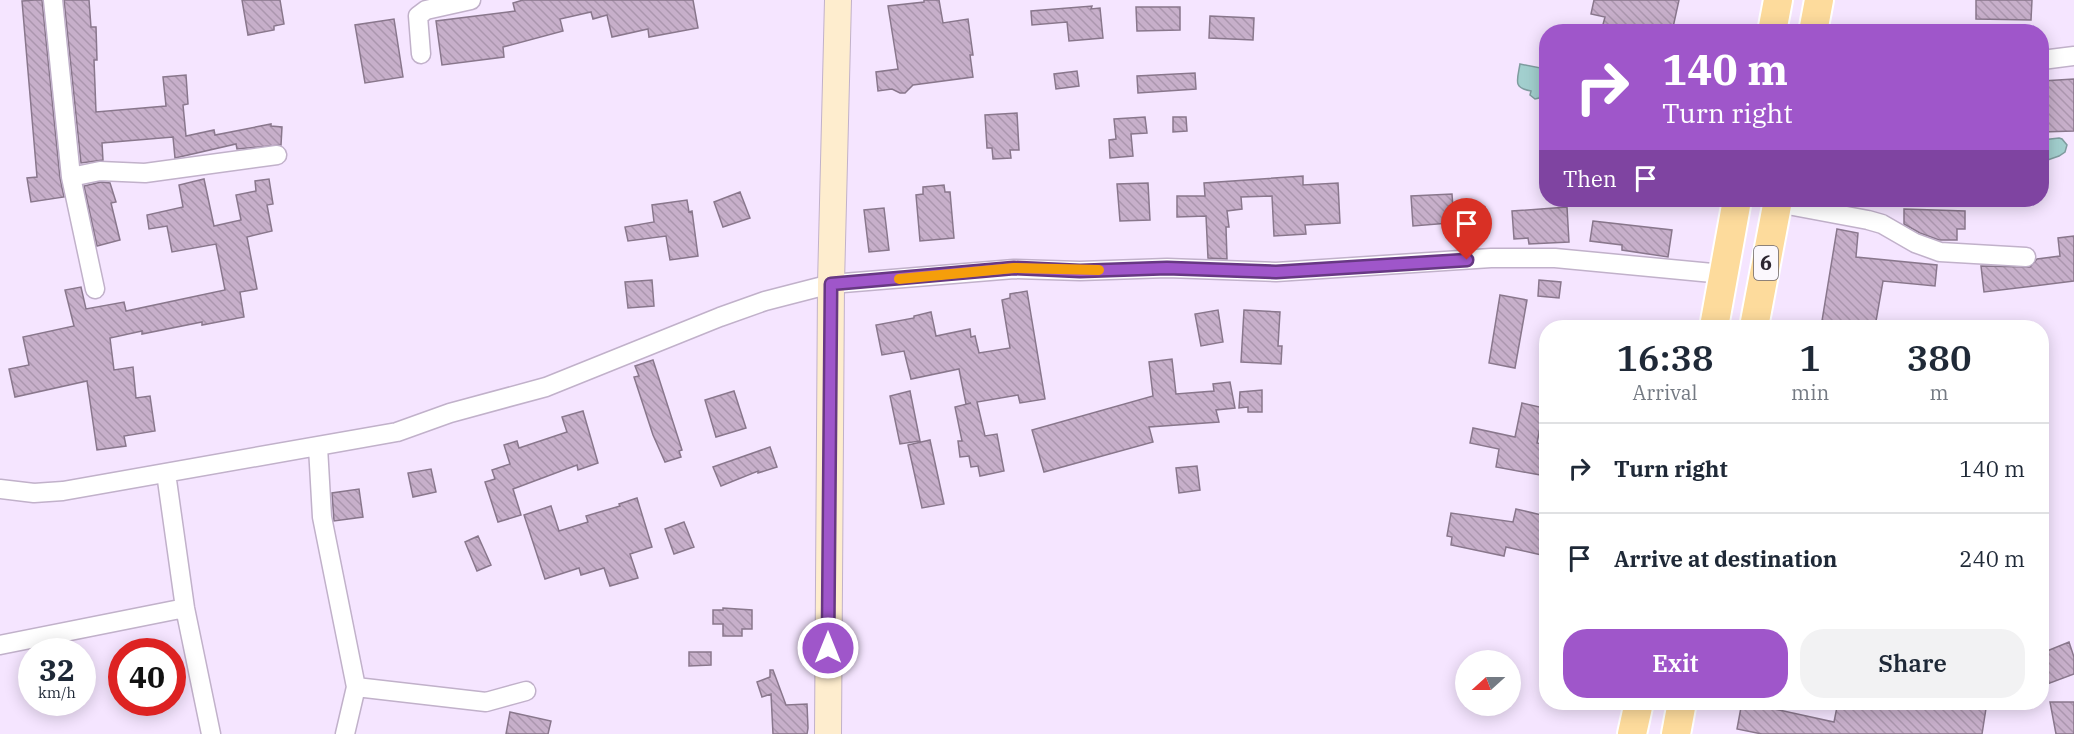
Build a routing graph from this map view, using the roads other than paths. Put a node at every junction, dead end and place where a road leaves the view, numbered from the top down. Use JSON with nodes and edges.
{"nodes":[{"id":1,"x":53,"y":0,"type":"edge"},
{"id":2,"x":471,"y":0,"type":"edge"},
{"id":3,"x":838,"y":0,"type":"edge"},
{"id":4,"x":1779,"y":0,"type":"edge"},
{"id":5,"x":1819,"y":0,"type":"edge"},
{"id":6,"x":1774,"y":24,"type":"edge"},
{"id":7,"x":1814,"y":24,"type":"edge"},
{"id":8,"x":421,"y":54,"type":"dead end"},
{"id":9,"x":2074,"y":56,"type":"edge"},
{"id":10,"x":2049,"y":59,"type":"edge"},
{"id":11,"x":277,"y":155,"type":"dead end"},
{"id":12,"x":71,"y":177,"type":"junction"},
{"id":13,"x":1736,"y":207,"type":"edge"},
{"id":14,"x":1776,"y":207,"type":"edge"},
{"id":15,"x":1805,"y":207,"type":"edge"},
{"id":16,"x":2026,"y":257,"type":"dead end"},
{"id":17,"x":1725,"y":261,"type":"junction"},
{"id":18,"x":1765,"y":269,"type":"junction"},
{"id":19,"x":831,"y":284,"type":"junction"},
{"id":20,"x":96,"y":289,"type":"dead end"},
{"id":21,"x":1715,"y":320,"type":"edge"},
{"id":22,"x":1755,"y":320,"type":"edge"},
{"id":23,"x":318,"y":447,"type":"junction"},
{"id":24,"x":166,"y":473,"type":"junction"},
{"id":25,"x":0,"y":489,"type":"edge"},
{"id":26,"x":184,"y":608,"type":"junction"},
{"id":27,"x":0,"y":645,"type":"edge"},
{"id":28,"x":356,"y":687,"type":"junction"},
{"id":29,"x":526,"y":691,"type":"dead end"},
{"id":30,"x":1637,"y":710,"type":"edge"},
{"id":31,"x":1680,"y":710,"type":"edge"},
{"id":32,"x":211,"y":734,"type":"edge"},
{"id":33,"x":345,"y":734,"type":"edge"},
{"id":34,"x":828,"y":734,"type":"edge"},
{"id":35,"x":1632,"y":734,"type":"edge"},
{"id":36,"x":1676,"y":734,"type":"edge"}],
"edges":[{"from":1,"to":12,"type":"street"},
{"from":2,"to":8,"type":"street"},
{"from":3,"to":19,"type":"street"},
{"from":4,"to":6,"type":"main road"},
{"from":5,"to":7,"type":"main road"},
{"from":9,"to":10,"type":"street"},
{"from":11,"to":12,"type":"street"},
{"from":12,"to":20,"type":"street"},
{"from":13,"to":17,"type":"main road","number":"6"},
{"from":14,"to":18,"type":"main road","number":"6"},
{"from":15,"to":16,"type":"street"},
{"from":17,"to":18,"type":"main road"},
{"from":17,"to":19,"type":"street"},
{"from":17,"to":21,"type":"main road","number":"6"},
{"from":18,"to":22,"type":"main road","number":"6"},
{"from":19,"to":23,"type":"street"},
{"from":19,"to":34,"type":"street"},
{"from":23,"to":24,"type":"street"},
{"from":23,"to":28,"type":"street"},
{"from":24,"to":25,"type":"street"},
{"from":24,"to":26,"type":"street"},
{"from":26,"to":27,"type":"street"},
{"from":26,"to":32,"type":"street"},
{"from":28,"to":29,"type":"street"},
{"from":28,"to":33,"type":"street"},
{"from":30,"to":35,"type":"main road"},
{"from":31,"to":36,"type":"main road"}]}
